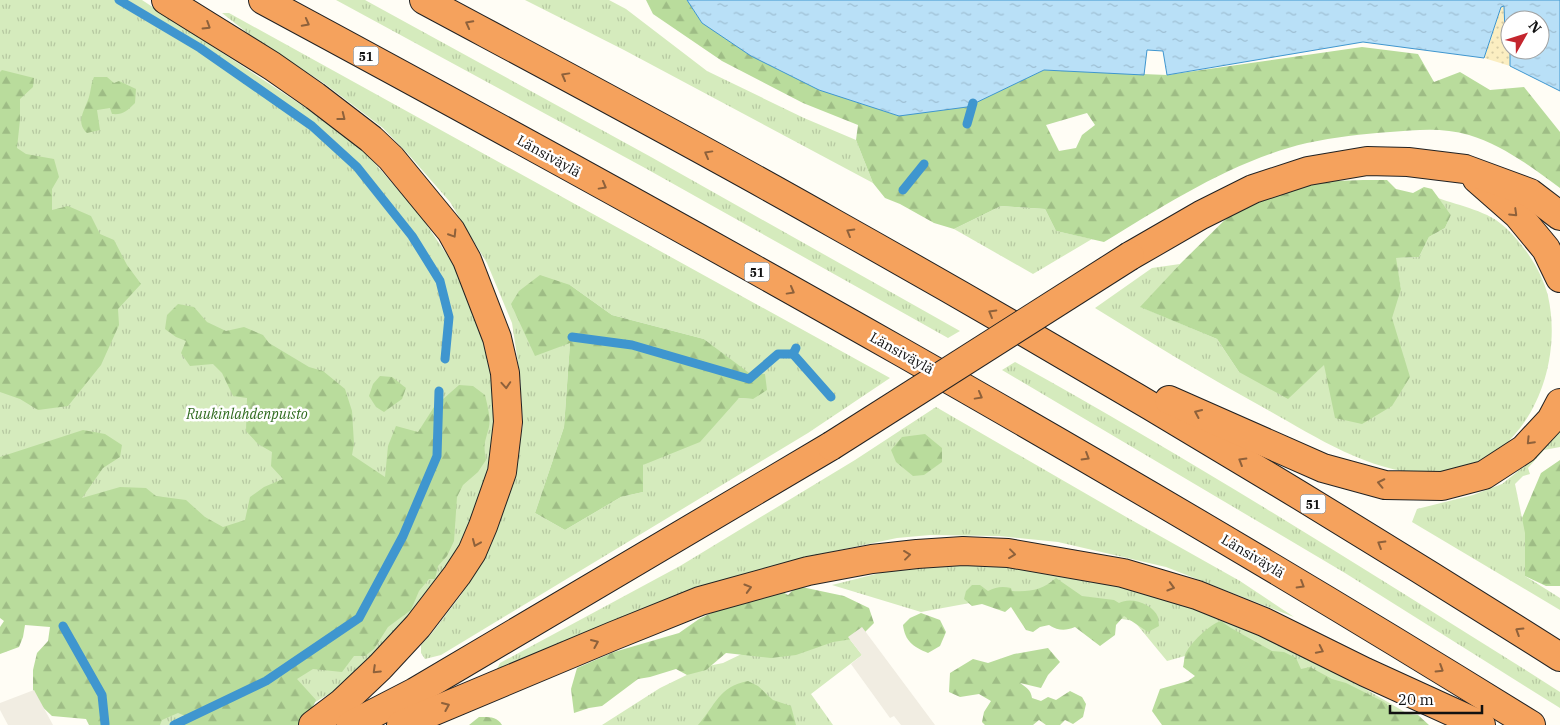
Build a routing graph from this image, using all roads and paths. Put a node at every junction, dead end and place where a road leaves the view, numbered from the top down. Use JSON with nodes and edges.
{"nodes":[{"id":1,"x":166,"y":0,"type":"edge"},
{"id":2,"x":263,"y":0,"type":"edge"},
{"id":3,"x":424,"y":0,"type":"edge"},
{"id":4,"x":1465,"y":168,"type":"junction"},
{"id":5,"x":1560,"y":216,"type":"edge"},
{"id":6,"x":1560,"y":278,"type":"edge"},
{"id":7,"x":1064,"y":354,"type":"junction"},
{"id":8,"x":1560,"y":403,"type":"edge"},
{"id":9,"x":1560,"y":657,"type":"edge"},
{"id":10,"x":313,"y":725,"type":"edge"},
{"id":11,"x":351,"y":725,"type":"edge"},
{"id":12,"x":401,"y":725,"type":"edge"},
{"id":13,"x":1481,"y":725,"type":"edge"},
{"id":14,"x":1531,"y":725,"type":"edge"}],
"edges":[{"from":1,"to":10,"type":"highway","one_way":true},
{"from":2,"to":14,"type":"highway","name":"Länsiväylä","number":"51","one_way":true},
{"from":7,"to":3,"type":"highway","number":"51","one_way":true},
{"from":4,"to":5,"type":"highway"},
{"from":4,"to":6,"type":"highway","one_way":true},
{"from":4,"to":11,"type":"highway","bridge":true},
{"from":8,"to":7,"type":"highway","one_way":true},
{"from":9,"to":7,"type":"highway","number":"51","one_way":true},
{"from":12,"to":13,"type":"highway","one_way":true}]}
